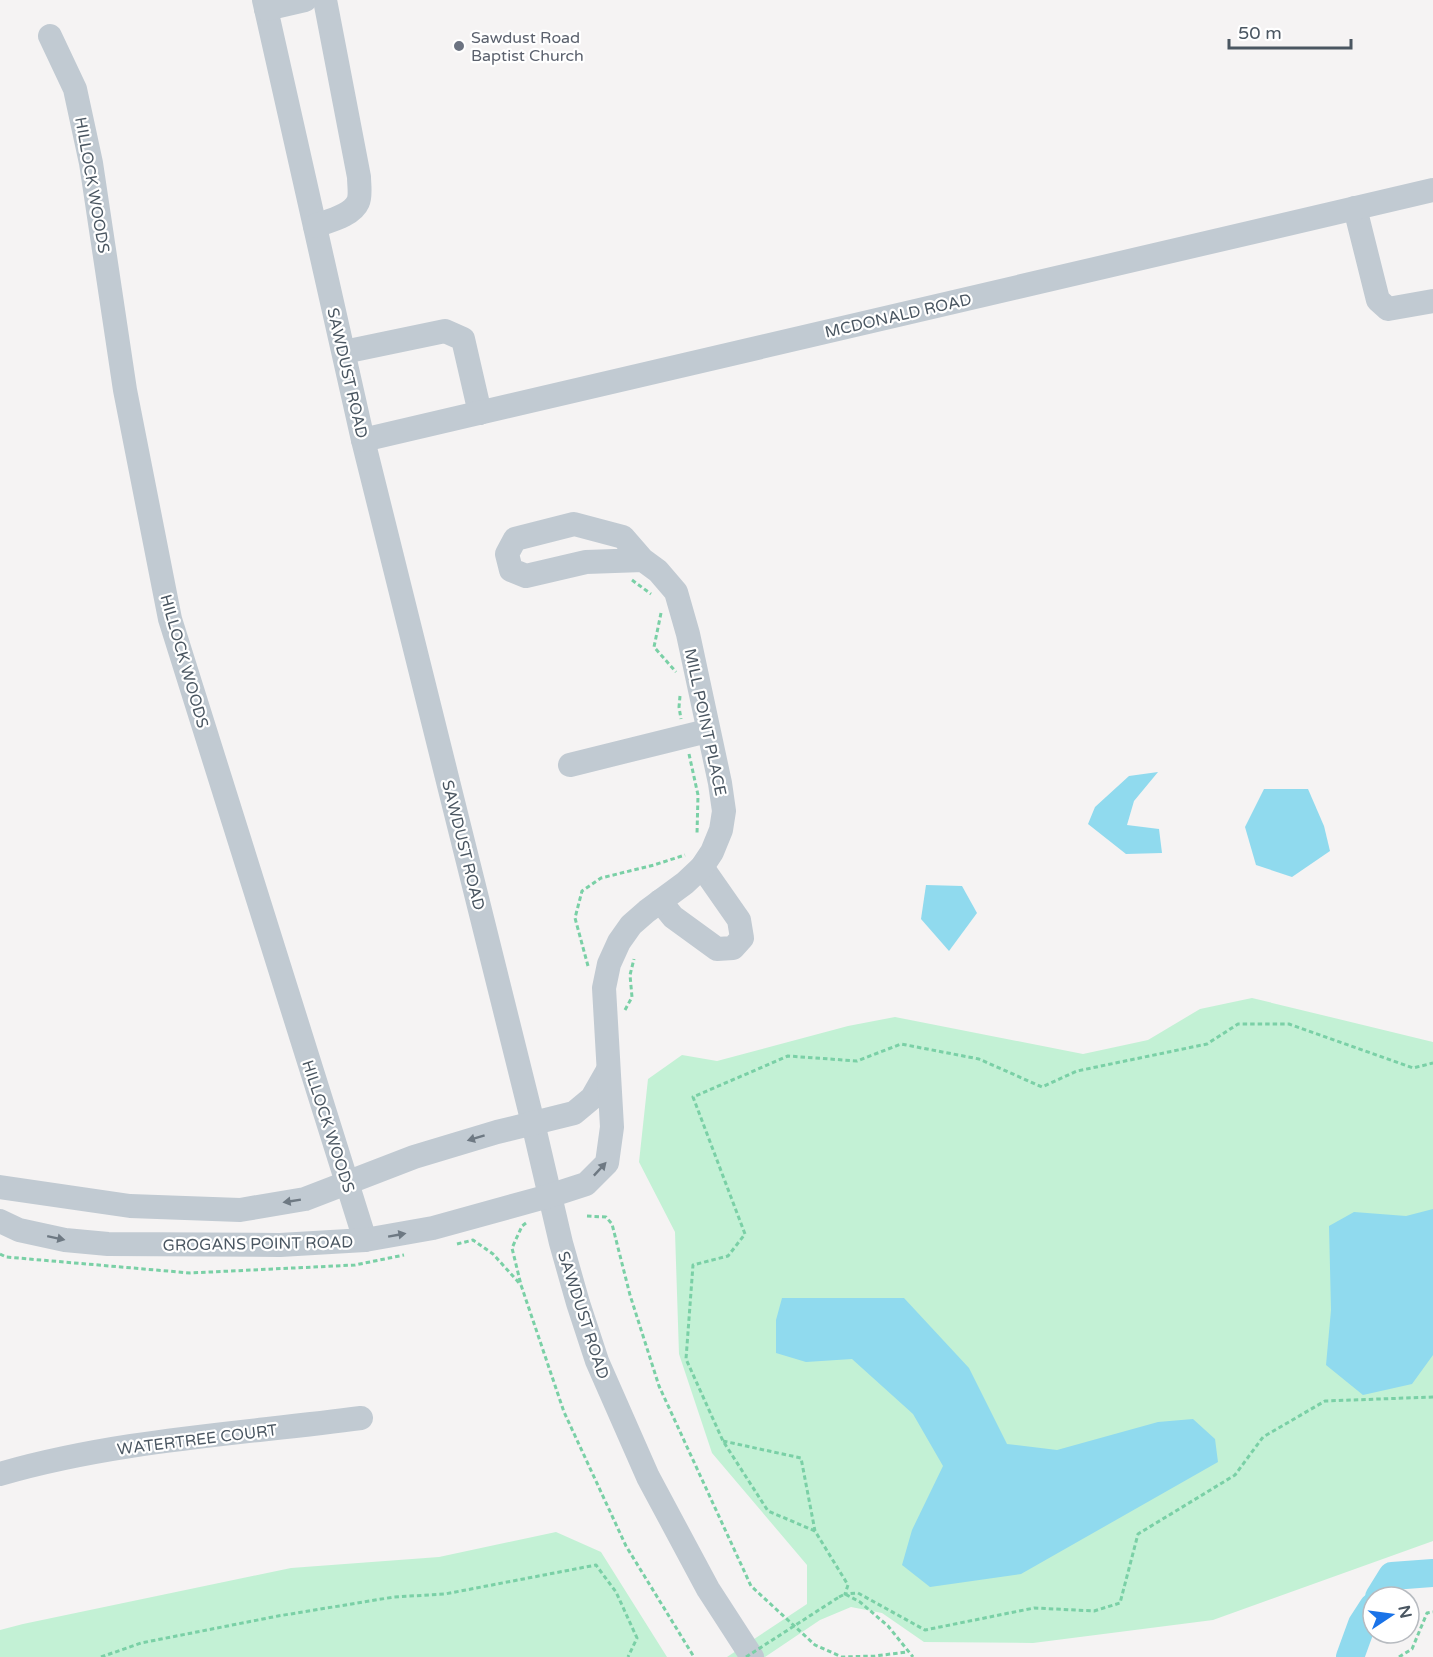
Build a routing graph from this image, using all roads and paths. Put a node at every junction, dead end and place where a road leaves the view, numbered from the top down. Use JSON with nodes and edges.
{"nodes":[{"id":1,"x":305,"y":0,"type":"edge"},
{"id":2,"x":325,"y":0,"type":"edge"},
{"id":3,"x":265,"y":4,"type":"edge"},
{"id":4,"x":50,"y":36,"type":"dead end"},
{"id":5,"x":1433,"y":190,"type":"edge"},
{"id":6,"x":1355,"y":208,"type":"junction"},
{"id":7,"x":315,"y":226,"type":"junction"},
{"id":8,"x":1433,"y":301,"type":"edge"},
{"id":9,"x":344,"y":352,"type":"junction"},
{"id":10,"x":480,"y":413,"type":"junction"},
{"id":11,"x":363,"y":440,"type":"junction"},
{"id":12,"x":637,"y":570,"type":"junction"},
{"id":13,"x":652,"y":595,"type":"dead end"},
{"id":14,"x":661,"y":611,"type":"dead end"},
{"id":15,"x":678,"y":674,"type":"dead end"},
{"id":16,"x":680,"y":694,"type":"dead end"},
{"id":17,"x":696,"y":733,"type":"junction"},
{"id":18,"x":570,"y":765,"type":"dead end"},
{"id":19,"x":693,"y":841,"type":"dead end"},
{"id":20,"x":695,"y":858,"type":"junction"},
{"id":21,"x":660,"y":901,"type":"junction"},
{"id":22,"x":635,"y":956,"type":"dead end"},
{"id":23,"x":591,"y":975,"type":"dead end"},
{"id":24,"x":622,"y":1016,"type":"dead end"},
{"id":25,"x":1433,"y":1063,"type":"edge"},
{"id":26,"x":608,"y":1070,"type":"junction"},
{"id":27,"x":533,"y":1123,"type":"junction"},
{"id":28,"x":348,"y":1184,"type":"junction"},
{"id":29,"x":0,"y":1187,"type":"edge"},
{"id":30,"x":549,"y":1196,"type":"junction"},
{"id":31,"x":587,"y":1216,"type":"dead end"},
{"id":32,"x":532,"y":1218,"type":"dead end"},
{"id":33,"x":0,"y":1221,"type":"edge"},
{"id":34,"x":364,"y":1240,"type":"junction"},
{"id":35,"x":1433,"y":1397,"type":"edge"},
{"id":36,"x":361,"y":1418,"type":"dead end"},
{"id":37,"x":723,"y":1441,"type":"junction"},
{"id":38,"x":0,"y":1474,"type":"edge"},
{"id":39,"x":815,"y":1531,"type":"junction"},
{"id":40,"x":844,"y":1594,"type":"junction"},
{"id":41,"x":1433,"y":1612,"type":"edge"},
{"id":42,"x":907,"y":1652,"type":"junction"},
{"id":43,"x":101,"y":1657,"type":"edge"},
{"id":44,"x":628,"y":1657,"type":"edge"},
{"id":45,"x":694,"y":1657,"type":"edge"},
{"id":46,"x":746,"y":1657,"type":"edge"},
{"id":47,"x":752,"y":1657,"type":"edge"},
{"id":48,"x":913,"y":1657,"type":"edge"},
{"id":49,"x":1399,"y":1657,"type":"edge"}],
"edges":[{"from":1,"to":3,"type":"street"},
{"from":2,"to":7,"type":"street"},
{"from":3,"to":7,"type":"street","name":"SAWDUST ROAD"},
{"from":4,"to":28,"type":"street","name":"HILLOCK WOODS"},
{"from":5,"to":6,"type":"street","name":"MCDONALD ROAD"},
{"from":6,"to":8,"type":"street"},
{"from":6,"to":10,"type":"street","name":"MCDONALD ROAD"},
{"from":7,"to":9,"type":"street","name":"SAWDUST ROAD"},
{"from":9,"to":10,"type":"street"},
{"from":9,"to":11,"type":"street","name":"SAWDUST ROAD"},
{"from":10,"to":11,"type":"street","name":"MCDONALD ROAD"},
{"from":11,"to":27,"type":"street","name":"SAWDUST ROAD"},
{"from":12,"to":12,"type":"street","name":"MILL POINT PLACE"},
{"from":12,"to":13,"type":"path"},
{"from":12,"to":17,"type":"street","name":"MILL POINT PLACE"},
{"from":14,"to":15,"type":"path"},
{"from":16,"to":17,"type":"path"},
{"from":17,"to":18,"type":"street"},
{"from":17,"to":19,"type":"path"},
{"from":17,"to":20,"type":"street","name":"MILL POINT PLACE"},
{"from":20,"to":21,"type":"street","name":"MILL POINT PLACE"},
{"from":20,"to":21,"type":"street"},
{"from":20,"to":23,"type":"path"},
{"from":21,"to":26,"type":"street","name":"MILL POINT PLACE"},
{"from":22,"to":24,"type":"path"},
{"from":25,"to":37,"type":"path"},
{"from":26,"to":27,"type":"street"},
{"from":30,"to":26,"type":"street","name":"MILL POINT PLACE","one_way":true},
{"from":27,"to":28,"type":"street","name":"GROGANS POINT ROAD","one_way":true},
{"from":27,"to":30,"type":"street","name":"SAWDUST ROAD"},
{"from":28,"to":29,"type":"street","name":"GROGANS POINT ROAD","one_way":true},
{"from":28,"to":34,"type":"street","name":"HILLOCK WOODS"},
{"from":34,"to":30,"type":"street","name":"GROGANS POINT ROAD","one_way":true},
{"from":30,"to":47,"type":"street","name":"SAWDUST ROAD"},
{"from":31,"to":42,"type":"path"},
{"from":32,"to":45,"type":"path"},
{"from":33,"to":34,"type":"street","name":"GROGANS POINT ROAD","one_way":true},
{"from":35,"to":40,"type":"path"},
{"from":36,"to":38,"type":"street","name":"WATERTREE COURT"},
{"from":37,"to":39,"type":"path"},
{"from":37,"to":39,"type":"path"},
{"from":39,"to":40,"type":"path"},
{"from":40,"to":42,"type":"path"},
{"from":40,"to":46,"type":"path","bridge":true},
{"from":41,"to":49,"type":"path"},
{"from":42,"to":48,"type":"path"},
{"from":43,"to":44,"type":"path"}]}
